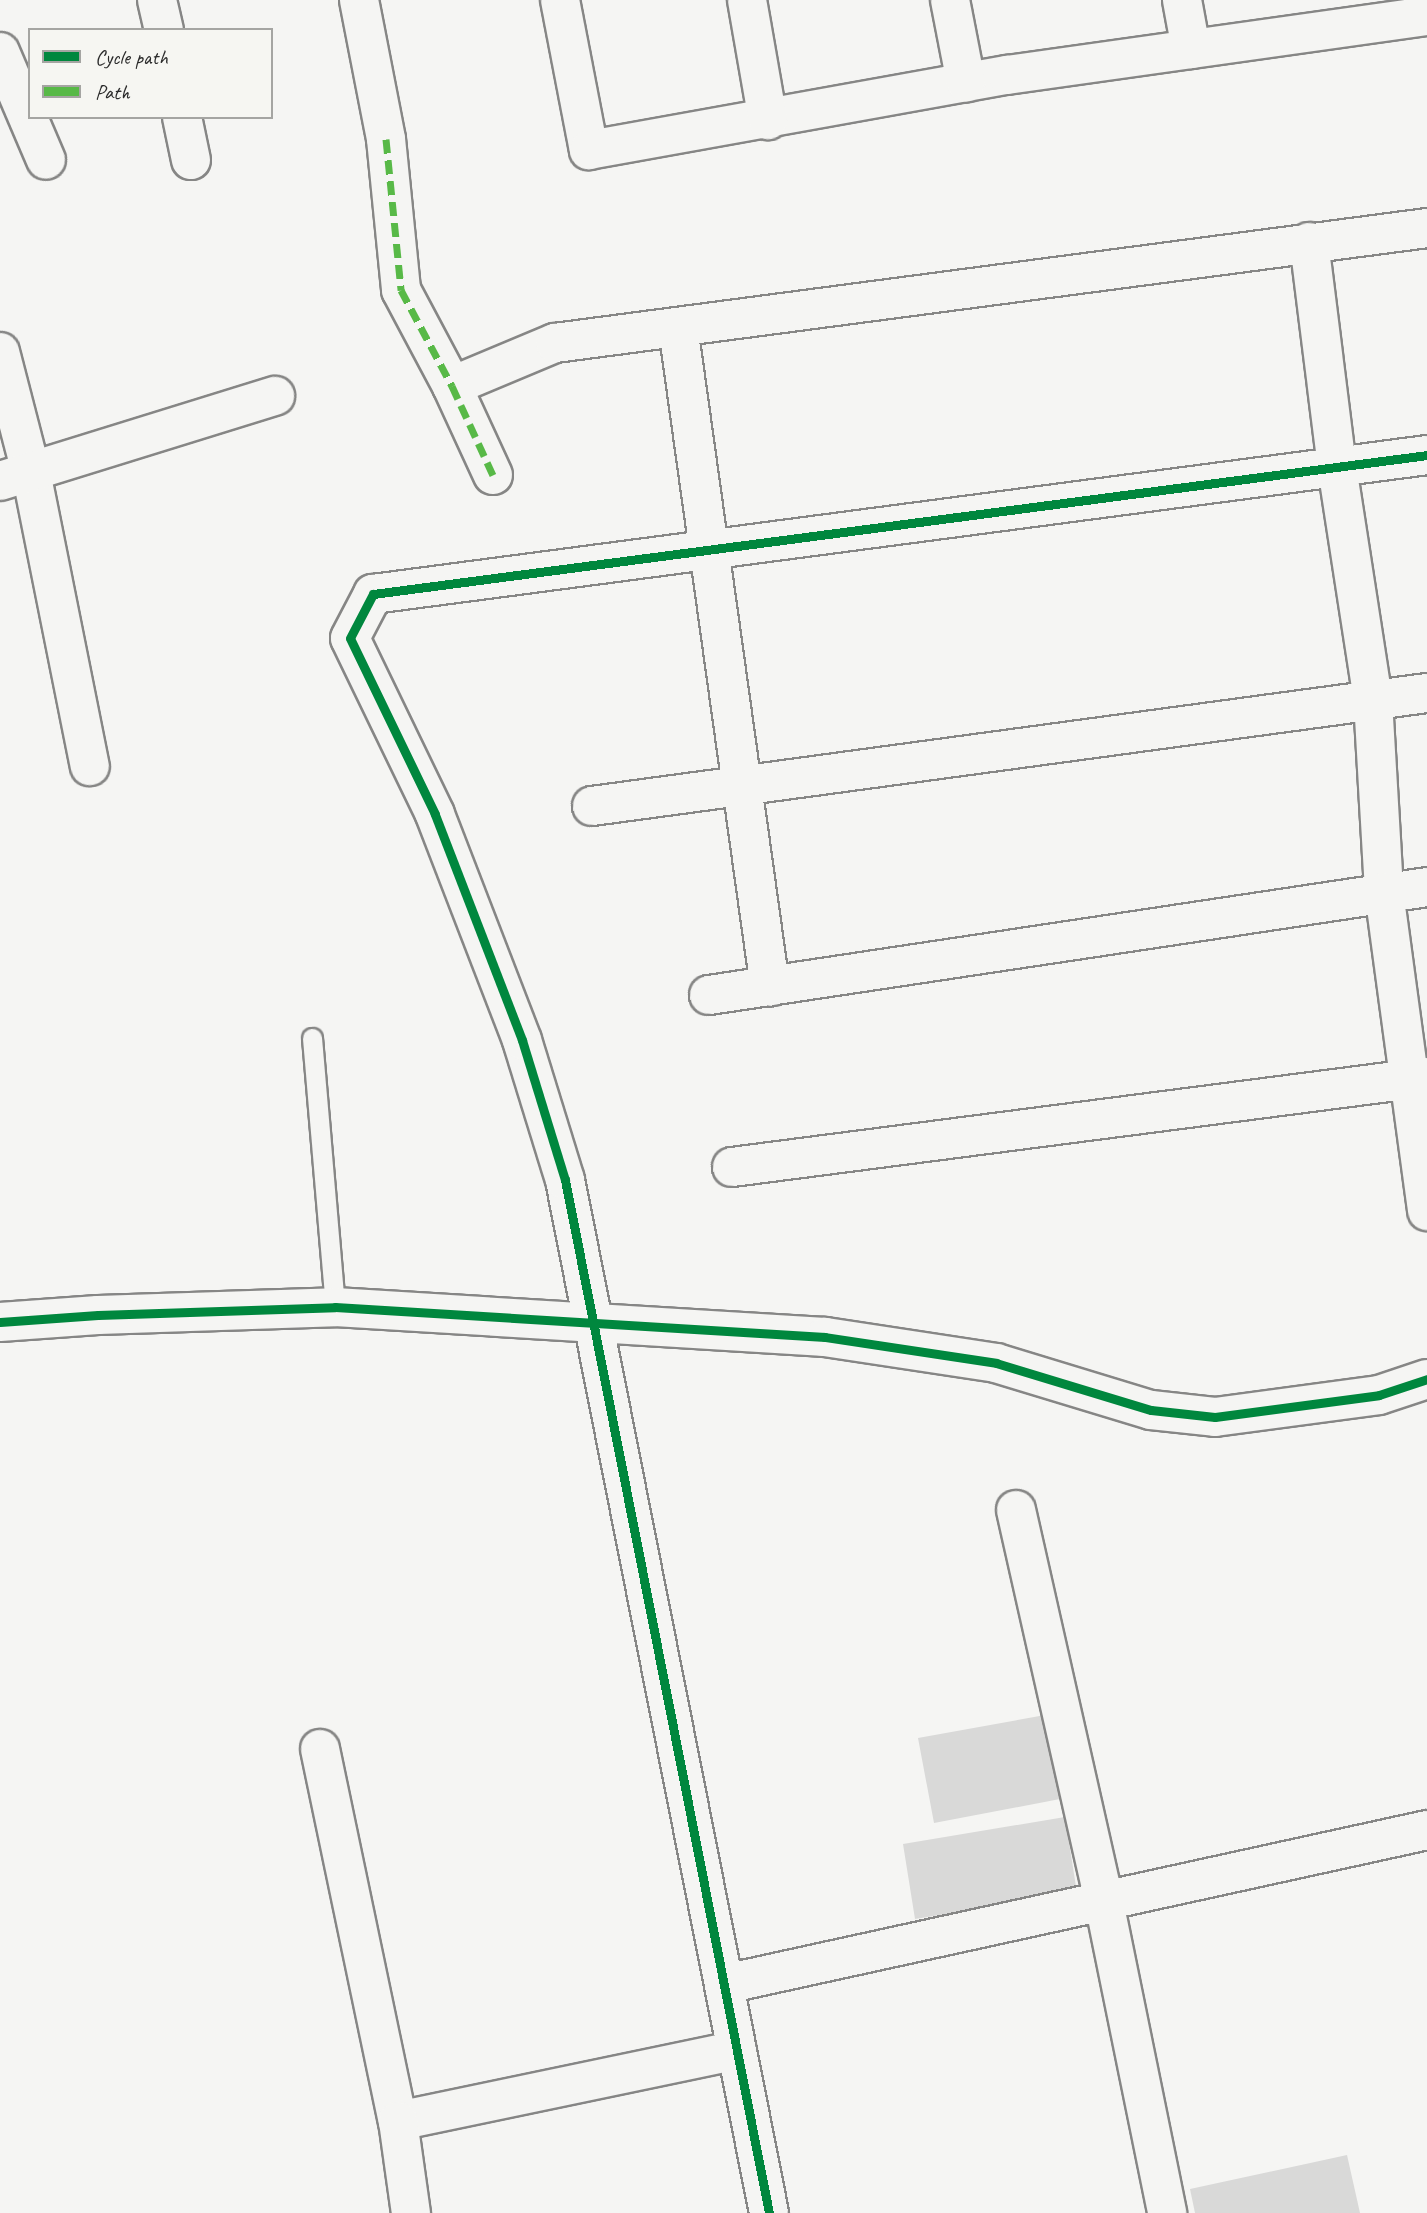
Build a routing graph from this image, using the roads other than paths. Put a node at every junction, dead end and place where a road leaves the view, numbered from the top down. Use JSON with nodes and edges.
{"nodes":[{"id":1,"x":157,"y":0,"type":"edge"},
{"id":2,"x":359,"y":0,"type":"edge"},
{"id":3,"x":560,"y":0,"type":"edge"},
{"id":4,"x":747,"y":0,"type":"edge"},
{"id":5,"x":950,"y":0,"type":"edge"},
{"id":6,"x":1182,"y":0,"type":"edge"},
{"id":7,"x":1417,"y":11,"type":"edge"},
{"id":8,"x":164,"y":28,"type":"edge"},
{"id":9,"x":1192,"y":49,"type":"junction"},
{"id":10,"x":0,"y":52,"type":"edge"},
{"id":11,"x":966,"y":82,"type":"junction"},
{"id":12,"x":28,"y":118,"type":"edge"},
{"id":13,"x":29,"y":119,"type":"edge"},
{"id":14,"x":182,"y":119,"type":"edge"},
{"id":15,"x":768,"y":120,"type":"junction"},
{"id":16,"x":46,"y":160,"type":"dead end"},
{"id":17,"x":191,"y":160,"type":"dead end"},
{"id":18,"x":1427,"y":228,"type":"edge"},
{"id":19,"x":1309,"y":243,"type":"junction"},
{"id":20,"x":678,"y":327,"type":"junction"},
{"id":21,"x":0,"y":352,"type":"edge"},
{"id":22,"x":452,"y":386,"type":"junction"},
{"id":23,"x":275,"y":396,"type":"dead end"},
{"id":24,"x":1427,"y":455,"type":"edge"},
{"id":25,"x":1337,"y":467,"type":"junction"},
{"id":26,"x":493,"y":475,"type":"dead end"},
{"id":27,"x":15,"y":476,"type":"edge"},
{"id":28,"x":709,"y":550,"type":"junction"},
{"id":29,"x":1427,"y":693,"type":"edge"},
{"id":30,"x":1373,"y":700,"type":"junction"},
{"id":31,"x":90,"y":766,"type":"dead end"},
{"id":32,"x":742,"y":786,"type":"junction"},
{"id":33,"x":592,"y":806,"type":"dead end"},
{"id":34,"x":1427,"y":887,"type":"edge"},
{"id":35,"x":1384,"y":892,"type":"junction"},
{"id":36,"x":770,"y":987,"type":"junction"},
{"id":37,"x":709,"y":995,"type":"dead end"},
{"id":38,"x":312,"y":1038,"type":"dead end"},
{"id":39,"x":1419,"y":1078,"type":"edge"},
{"id":40,"x":732,"y":1167,"type":"dead end"},
{"id":41,"x":1427,"y":1211,"type":"edge"},
{"id":42,"x":335,"y":1307,"type":"junction"},
{"id":43,"x":594,"y":1321,"type":"junction"},
{"id":44,"x":0,"y":1322,"type":"edge"},
{"id":45,"x":1427,"y":1379,"type":"edge"},
{"id":46,"x":1017,"y":1510,"type":"dead end"},
{"id":47,"x":320,"y":1749,"type":"dead end"},
{"id":48,"x":1427,"y":1830,"type":"edge"},
{"id":49,"x":1104,"y":1902,"type":"junction"},
{"id":50,"x":725,"y":1984,"type":"junction"},
{"id":51,"x":737,"y":2050,"type":"junction"},
{"id":52,"x":398,"y":2121,"type":"junction"},
{"id":53,"x":411,"y":2213,"type":"edge"},
{"id":54,"x":769,"y":2213,"type":"edge"},
{"id":55,"x":1167,"y":2213,"type":"edge"}],
"edges":[{"from":1,"to":8,"type":"street"},
{"from":2,"to":22,"type":"street"},
{"from":3,"to":15,"type":"street"},
{"from":4,"to":15,"type":"street"},
{"from":5,"to":11,"type":"street"},
{"from":6,"to":9,"type":"street"},
{"from":7,"to":9,"type":"street"},
{"from":9,"to":11,"type":"street"},
{"from":10,"to":12,"type":"street"},
{"from":11,"to":15,"type":"street"},
{"from":13,"to":16,"type":"street"},
{"from":14,"to":17,"type":"street"},
{"from":18,"to":19,"type":"street"},
{"from":19,"to":20,"type":"street"},
{"from":19,"to":25,"type":"street"},
{"from":20,"to":22,"type":"street"},
{"from":20,"to":28,"type":"street"},
{"from":21,"to":27,"type":"street"},
{"from":22,"to":26,"type":"street"},
{"from":23,"to":27,"type":"street"},
{"from":24,"to":25,"type":"street"},
{"from":25,"to":28,"type":"street"},
{"from":25,"to":30,"type":"street"},
{"from":27,"to":31,"type":"street"},
{"from":28,"to":32,"type":"street"},
{"from":28,"to":43,"type":"street"},
{"from":29,"to":30,"type":"street"},
{"from":30,"to":32,"type":"street"},
{"from":30,"to":35,"type":"street"},
{"from":32,"to":33,"type":"street"},
{"from":32,"to":36,"type":"street"},
{"from":34,"to":35,"type":"street"},
{"from":35,"to":36,"type":"street"},
{"from":35,"to":39,"type":"street"},
{"from":36,"to":37,"type":"street"},
{"from":38,"to":42,"type":"lane"},
{"from":39,"to":40,"type":"street"},
{"from":39,"to":41,"type":"street"},
{"from":42,"to":43,"type":"street"},
{"from":42,"to":44,"type":"street"},
{"from":43,"to":45,"type":"street"},
{"from":43,"to":50,"type":"street"},
{"from":46,"to":49,"type":"street"},
{"from":47,"to":52,"type":"street"},
{"from":48,"to":49,"type":"street"},
{"from":49,"to":50,"type":"street"},
{"from":49,"to":55,"type":"street"},
{"from":50,"to":51,"type":"street"},
{"from":51,"to":52,"type":"street"},
{"from":51,"to":54,"type":"street"},
{"from":52,"to":53,"type":"street"}]}
